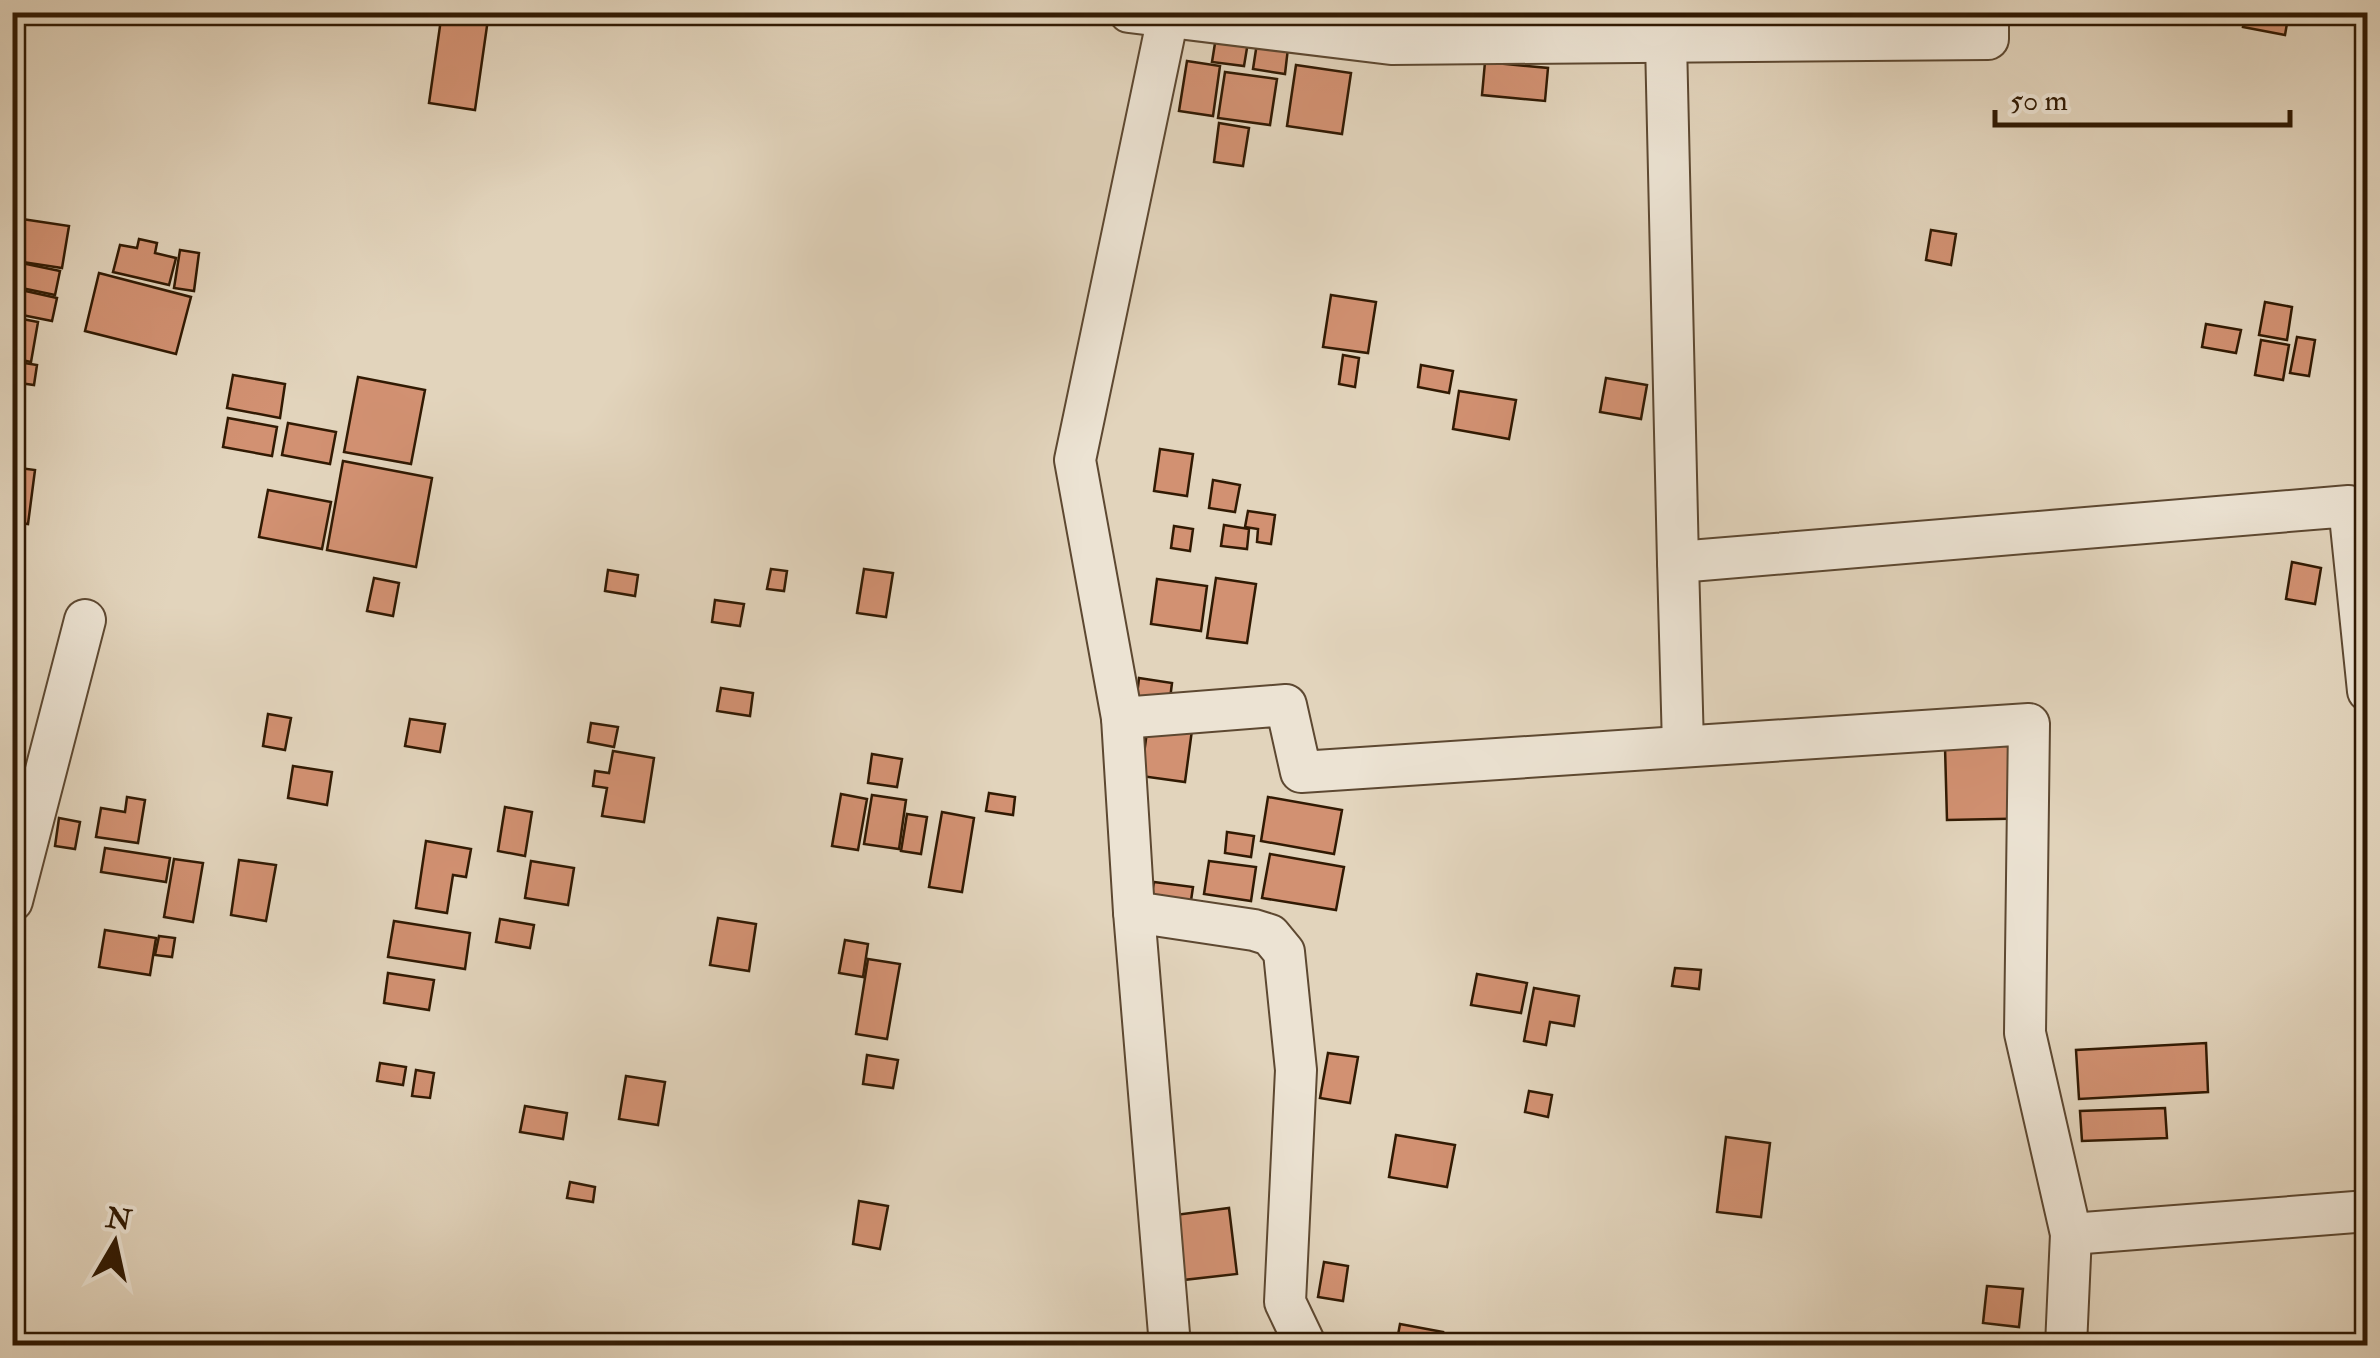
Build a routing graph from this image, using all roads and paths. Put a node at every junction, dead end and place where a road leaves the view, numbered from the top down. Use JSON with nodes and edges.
{"nodes":[{"id":1,"x":1129,"y":12,"type":"edge"},
{"id":2,"x":1988,"y":12,"type":"edge"},
{"id":3,"x":1169,"y":15,"type":"edge"},
{"id":4,"x":1666,"y":42,"type":"junction"},
{"id":5,"x":1678,"y":562,"type":"junction"},
{"id":6,"x":86,"y":620,"type":"dead end"},
{"id":7,"x":2368,"y":691,"type":"edge"},
{"id":8,"x":1122,"y":718,"type":"junction"},
{"id":9,"x":1684,"y":746,"type":"junction"},
{"id":10,"x":12,"y":901,"type":"edge"},
{"id":11,"x":1134,"y":912,"type":"junction"},
{"id":12,"x":2368,"y":1211,"type":"edge"},
{"id":13,"x":2070,"y":1234,"type":"junction"},
{"id":14,"x":1170,"y":1346,"type":"edge"},
{"id":15,"x":1306,"y":1346,"type":"edge"},
{"id":16,"x":2066,"y":1346,"type":"edge"}],
"edges":[{"from":1,"to":3,"type":"street"},
{"from":2,"to":4,"type":"street"},
{"from":3,"to":4,"type":"street"},
{"from":3,"to":8,"type":"street"},
{"from":4,"to":5,"type":"street"},
{"from":5,"to":7,"type":"street"},
{"from":5,"to":9,"type":"street"},
{"from":6,"to":10,"type":"street"},
{"from":8,"to":9,"type":"street"},
{"from":8,"to":11,"type":"street"},
{"from":9,"to":13,"type":"street"},
{"from":11,"to":14,"type":"street"},
{"from":11,"to":15,"type":"street"},
{"from":12,"to":13,"type":"street"},
{"from":13,"to":16,"type":"street"}]}
